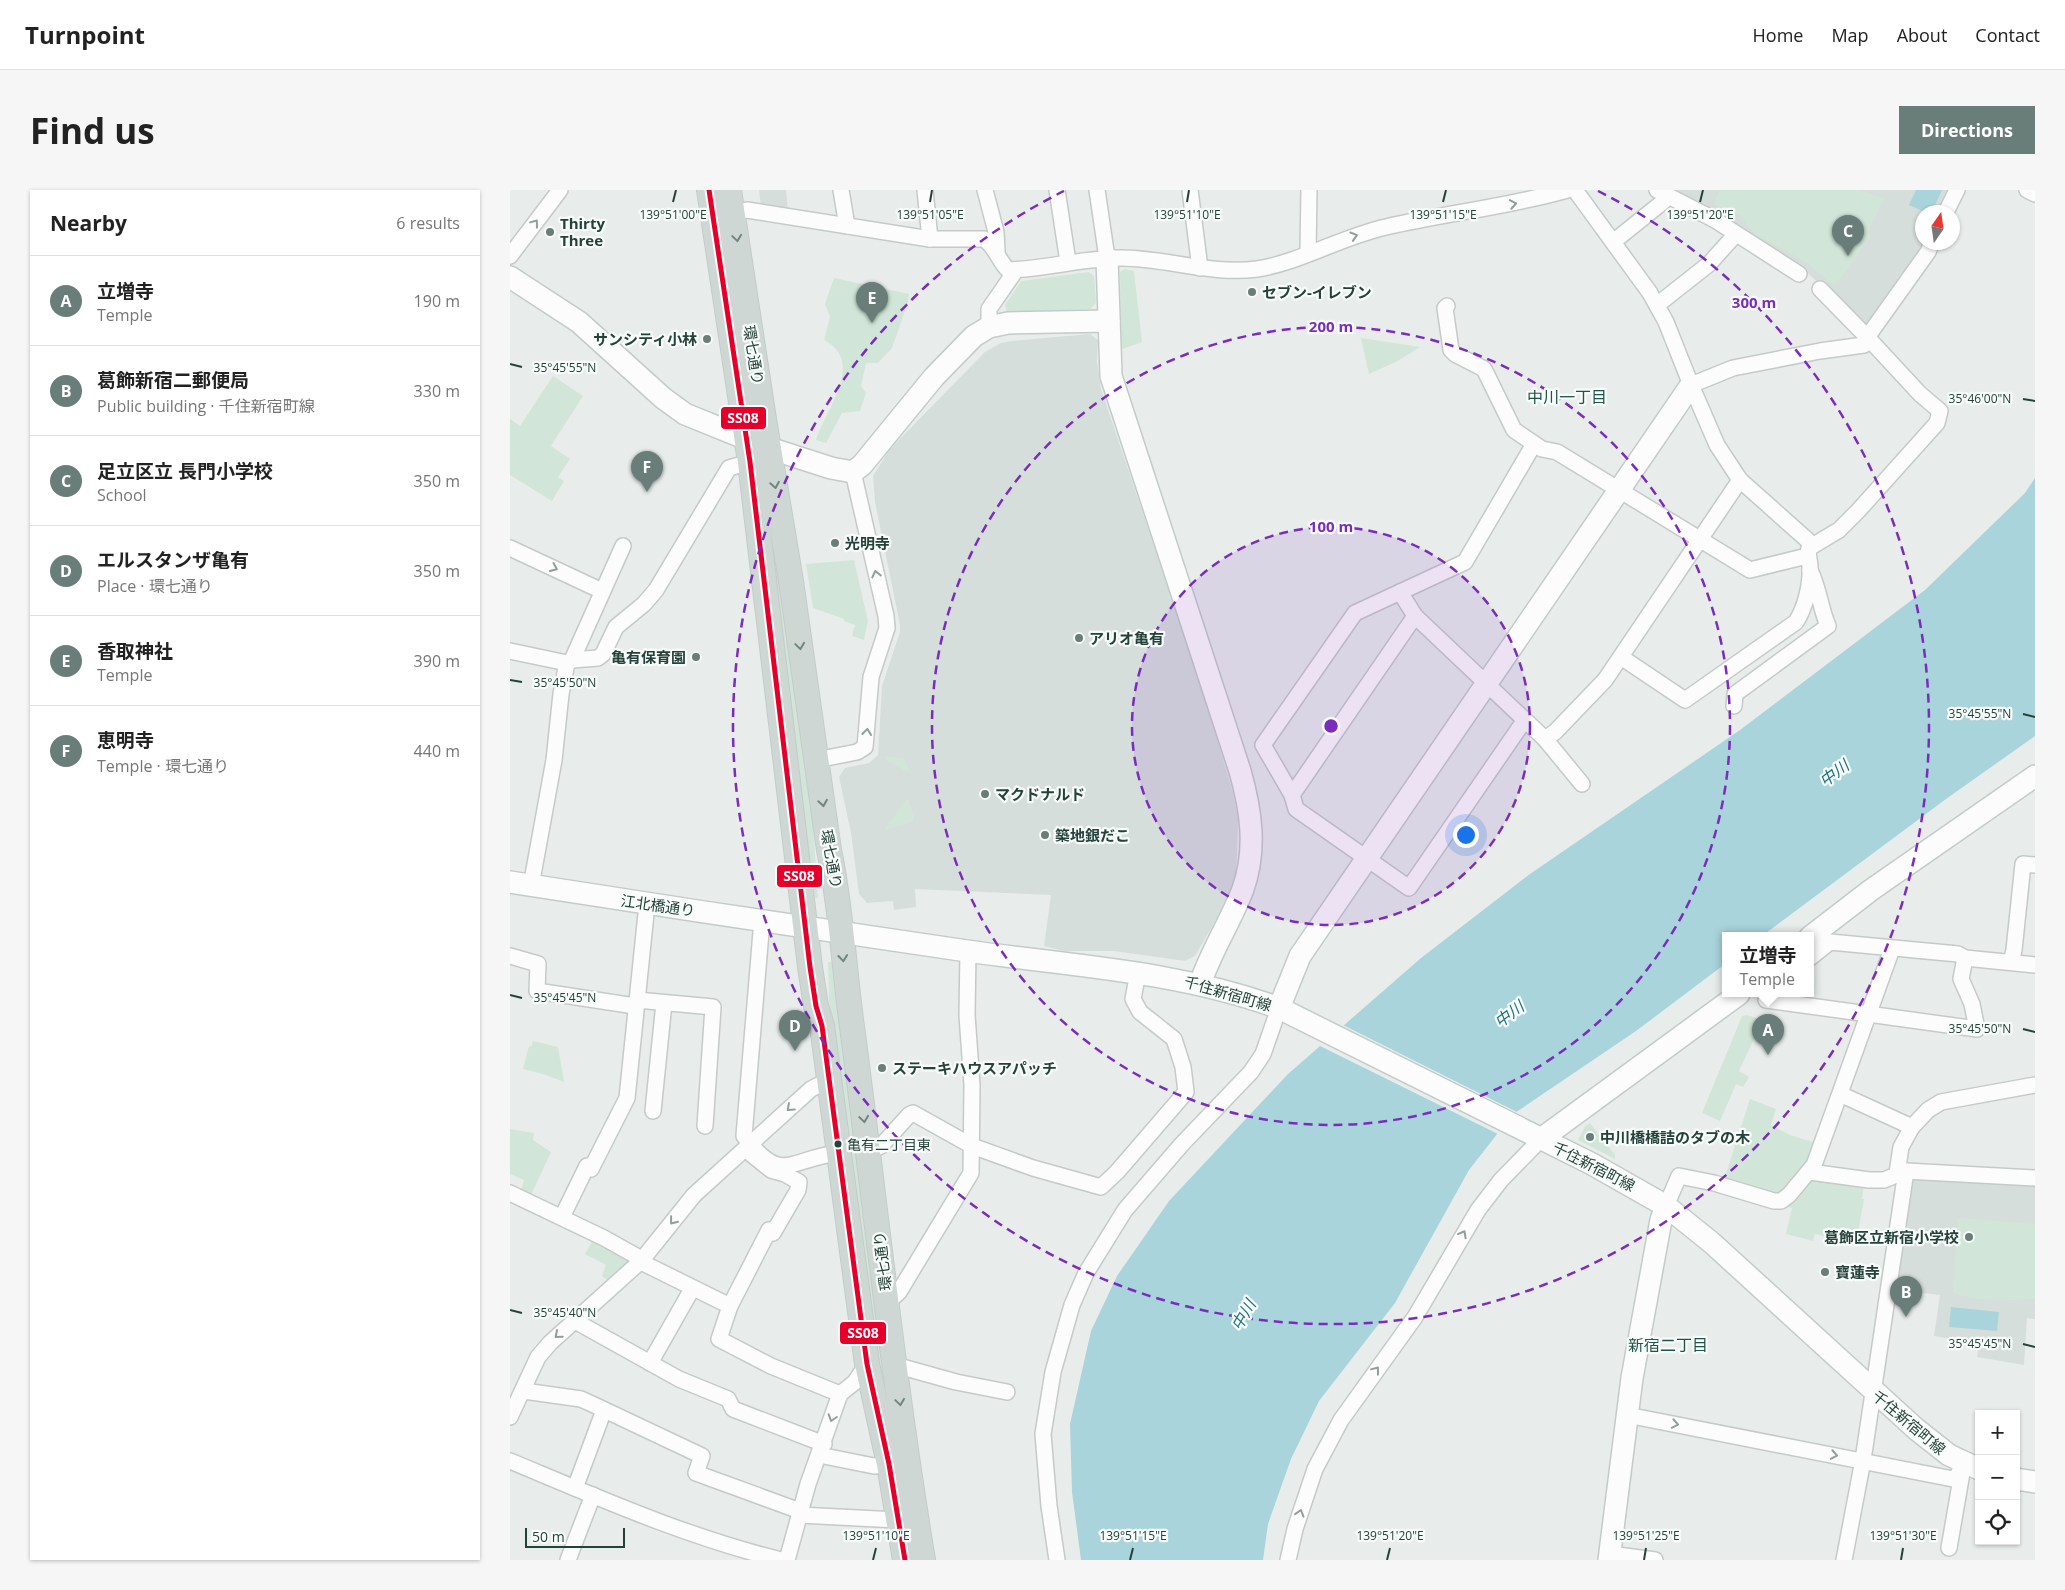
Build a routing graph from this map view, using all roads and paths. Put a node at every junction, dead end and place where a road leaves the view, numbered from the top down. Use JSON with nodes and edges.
{"nodes":[{"id":1,"x":560,"y":190,"type":"edge"},
{"id":2,"x":709,"y":190,"type":"edge"},
{"id":3,"x":841,"y":190,"type":"edge"},
{"id":4,"x":925,"y":190,"type":"edge"},
{"id":5,"x":986,"y":190,"type":"edge"},
{"id":6,"x":1057,"y":190,"type":"edge"},
{"id":7,"x":1097,"y":190,"type":"edge"},
{"id":8,"x":1190,"y":190,"type":"edge"},
{"id":9,"x":1309,"y":190,"type":"edge"},
{"id":10,"x":1567,"y":190,"type":"edge"},
{"id":11,"x":1575,"y":190,"type":"edge"},
{"id":12,"x":1957,"y":190,"type":"edge"},
{"id":13,"x":2027,"y":190,"type":"edge"},
{"id":14,"x":1663,"y":193,"type":"edge"},
{"id":15,"x":2035,"y":194,"type":"edge"},
{"id":16,"x":731,"y":201,"type":"edge"},
{"id":17,"x":1950,"y":205,"type":"edge"},
{"id":18,"x":847,"y":226,"type":"junction"},
{"id":19,"x":1736,"y":234,"type":"junction"},
{"id":20,"x":930,"y":239,"type":"junction"},
{"id":21,"x":1613,"y":242,"type":"junction"},
{"id":22,"x":1927,"y":250,"type":"edge"},
{"id":23,"x":997,"y":251,"type":"junction"},
{"id":24,"x":1308,"y":252,"type":"junction"},
{"id":25,"x":510,"y":256,"type":"edge"},
{"id":26,"x":1107,"y":258,"type":"junction"},
{"id":27,"x":1068,"y":262,"type":"junction"},
{"id":28,"x":1200,"y":268,"type":"junction"},
{"id":29,"x":1016,"y":270,"type":"junction"},
{"id":30,"x":1799,"y":274,"type":"dead end"},
{"id":31,"x":510,"y":277,"type":"edge"},
{"id":32,"x":1820,"y":289,"type":"dead end"},
{"id":33,"x":1657,"y":305,"type":"junction"},
{"id":34,"x":1447,"y":306,"type":"dead end"},
{"id":35,"x":1109,"y":321,"type":"junction"},
{"id":36,"x":989,"y":326,"type":"junction"},
{"id":37,"x":1869,"y":337,"type":"junction"},
{"id":38,"x":1691,"y":385,"type":"junction"},
{"id":39,"x":1534,"y":444,"type":"junction"},
{"id":40,"x":755,"y":450,"type":"junction"},
{"id":41,"x":853,"y":472,"type":"junction"},
{"id":42,"x":1740,"y":480,"type":"junction"},
{"id":43,"x":1619,"y":492,"type":"junction"},
{"id":44,"x":1700,"y":540,"type":"junction"},
{"id":45,"x":622,"y":546,"type":"dead end"},
{"id":46,"x":510,"y":548,"type":"edge"},
{"id":47,"x":1810,"y":557,"type":"junction"},
{"id":48,"x":602,"y":590,"type":"junction"},
{"id":49,"x":1400,"y":592,"type":"junction"},
{"id":50,"x":1415,"y":616,"type":"junction"},
{"id":51,"x":510,"y":651,"type":"edge"},
{"id":52,"x":1621,"y":658,"type":"junction"},
{"id":53,"x":569,"y":661,"type":"junction"},
{"id":54,"x":1485,"y":684,"type":"junction"},
{"id":55,"x":1734,"y":706,"type":"dead end"},
{"id":56,"x":1524,"y":721,"type":"junction"},
{"id":57,"x":1545,"y":739,"type":"junction"},
{"id":58,"x":816,"y":760,"type":"junction"},
{"id":59,"x":1582,"y":784,"type":"dead end"},
{"id":60,"x":2032,"y":784,"type":"edge"},
{"id":61,"x":1292,"y":795,"type":"junction"},
{"id":62,"x":1366,"y":859,"type":"junction"},
{"id":63,"x":2035,"y":865,"type":"edge"},
{"id":64,"x":510,"y":882,"type":"edge"},
{"id":65,"x":531,"y":886,"type":"junction"},
{"id":66,"x":647,"y":904,"type":"junction"},
{"id":67,"x":762,"y":920,"type":"junction"},
{"id":68,"x":806,"y":927,"type":"junction"},
{"id":69,"x":841,"y":932,"type":"junction"},
{"id":70,"x":1814,"y":935,"type":"edge"},
{"id":71,"x":1892,"y":949,"type":"junction"},
{"id":72,"x":968,"y":951,"type":"junction"},
{"id":73,"x":1814,"y":955,"type":"edge"},
{"id":74,"x":510,"y":956,"type":"edge"},
{"id":75,"x":1965,"y":958,"type":"junction"},
{"id":76,"x":2011,"y":962,"type":"junction"},
{"id":77,"x":2035,"y":964,"type":"edge"},
{"id":78,"x":1138,"y":972,"type":"junction"},
{"id":79,"x":1200,"y":984,"type":"junction"},
{"id":80,"x":1736,"y":997,"type":"edge"},
{"id":81,"x":1766,"y":1000,"type":"dead end"},
{"id":82,"x":664,"y":1002,"type":"junction"},
{"id":83,"x":636,"y":1003,"type":"junction"},
{"id":84,"x":1279,"y":1008,"type":"junction"},
{"id":85,"x":1869,"y":1014,"type":"junction"},
{"id":86,"x":829,"y":1080,"type":"junction"},
{"id":87,"x":2035,"y":1084,"type":"edge"},
{"id":88,"x":1840,"y":1094,"type":"junction"},
{"id":89,"x":653,"y":1111,"type":"dead end"},
{"id":90,"x":706,"y":1126,"type":"dead end"},
{"id":91,"x":1912,"y":1127,"type":"junction"},
{"id":92,"x":1536,"y":1137,"type":"junction"},
{"id":93,"x":748,"y":1146,"type":"junction"},
{"id":94,"x":972,"y":1146,"type":"junction"},
{"id":95,"x":869,"y":1151,"type":"junction"},
{"id":96,"x":838,"y":1152,"type":"junction"},
{"id":97,"x":1810,"y":1172,"type":"junction"},
{"id":98,"x":1901,"y":1172,"type":"junction"},
{"id":99,"x":2035,"y":1178,"type":"edge"},
{"id":100,"x":510,"y":1193,"type":"edge"},
{"id":101,"x":1666,"y":1206,"type":"junction"},
{"id":102,"x":562,"y":1217,"type":"junction"},
{"id":103,"x":641,"y":1261,"type":"junction"},
{"id":104,"x":692,"y":1289,"type":"junction"},
{"id":105,"x":887,"y":1303,"type":"junction"},
{"id":106,"x":730,"y":1306,"type":"junction"},
{"id":107,"x":575,"y":1321,"type":"junction"},
{"id":108,"x":650,"y":1363,"type":"junction"},
{"id":109,"x":867,"y":1364,"type":"junction"},
{"id":110,"x":895,"y":1364,"type":"junction"},
{"id":111,"x":518,"y":1392,"type":"edge"},
{"id":112,"x":1007,"y":1392,"type":"dead end"},
{"id":113,"x":1873,"y":1392,"type":"junction"},
{"id":114,"x":840,"y":1394,"type":"junction"},
{"id":115,"x":604,"y":1410,"type":"junction"},
{"id":116,"x":1627,"y":1415,"type":"junction"},
{"id":117,"x":510,"y":1417,"type":"edge"},
{"id":118,"x":821,"y":1450,"type":"junction"},
{"id":119,"x":1863,"y":1460,"type":"junction"},
{"id":120,"x":510,"y":1461,"type":"edge"},
{"id":121,"x":889,"y":1464,"type":"junction"},
{"id":122,"x":1971,"y":1466,"type":"edge"},
{"id":123,"x":2020,"y":1480,"type":"edge"},
{"id":124,"x":2035,"y":1482,"type":"edge"},
{"id":125,"x":575,"y":1488,"type":"junction"},
{"id":126,"x":593,"y":1496,"type":"junction"},
{"id":127,"x":800,"y":1513,"type":"junction"},
{"id":128,"x":897,"y":1520,"type":"junction"},
{"id":129,"x":1949,"y":1548,"type":"dead end"},
{"id":130,"x":1609,"y":1557,"type":"edge"},
{"id":131,"x":568,"y":1560,"type":"edge"},
{"id":132,"x":780,"y":1560,"type":"edge"},
{"id":133,"x":787,"y":1560,"type":"edge"},
{"id":134,"x":905,"y":1560,"type":"edge"},
{"id":135,"x":923,"y":1560,"type":"edge"},
{"id":136,"x":1057,"y":1560,"type":"edge"},
{"id":137,"x":1288,"y":1560,"type":"edge"},
{"id":138,"x":1655,"y":1560,"type":"edge"},
{"id":139,"x":1844,"y":1560,"type":"edge"}],
"edges":[{"from":25,"to":1,"type":"street","one_way":true},
{"from":2,"to":40,"type":"main road","name":"環七通り"},
{"from":3,"to":18,"type":"street"},
{"from":4,"to":20,"type":"street"},
{"from":5,"to":23,"type":"street"},
{"from":6,"to":27,"type":"street"},
{"from":7,"to":26,"type":"street"},
{"from":8,"to":28,"type":"street"},
{"from":9,"to":24,"type":"street"},
{"from":24,"to":10,"type":"street","one_way":true},
{"from":11,"to":21,"type":"street"},
{"from":12,"to":17,"type":"street"},
{"from":13,"to":15,"type":"street"},
{"from":14,"to":19,"type":"street"},
{"from":14,"to":21,"type":"street"},
{"from":16,"to":18,"type":"street"},
{"from":16,"to":40,"type":"main road","name":"環七通り","one_way":true},
{"from":18,"to":20,"type":"street"},
{"from":19,"to":30,"type":"street"},
{"from":19,"to":33,"type":"street"},
{"from":20,"to":23,"type":"street"},
{"from":21,"to":33,"type":"street"},
{"from":22,"to":37,"type":"street"},
{"from":23,"to":29,"type":"street"},
{"from":24,"to":28,"type":"street"},
{"from":26,"to":27,"type":"street"},
{"from":26,"to":28,"type":"street"},
{"from":26,"to":35,"type":"street"},
{"from":27,"to":29,"type":"street"},
{"from":29,"to":36,"type":"street"},
{"from":31,"to":40,"type":"street"},
{"from":32,"to":37,"type":"street"},
{"from":33,"to":38,"type":"street"},
{"from":34,"to":39,"type":"street"},
{"from":35,"to":36,"type":"street"},
{"from":35,"to":79,"type":"street"},
{"from":36,"to":41,"type":"street"},
{"from":37,"to":38,"type":"street"},
{"from":37,"to":47,"type":"street"},
{"from":38,"to":42,"type":"street"},
{"from":38,"to":43,"type":"street"},
{"from":39,"to":43,"type":"street"},
{"from":39,"to":49,"type":"street"},
{"from":40,"to":41,"type":"street"},
{"from":40,"to":53,"type":"street"},
{"from":40,"to":58,"type":"main road","name":"環七通り","one_way":true},
{"from":40,"to":68,"type":"main road","name":"環七通り"},
{"from":58,"to":41,"type":"street","one_way":true},
{"from":42,"to":44,"type":"street"},
{"from":42,"to":47,"type":"street"},
{"from":43,"to":44,"type":"street"},
{"from":43,"to":54,"type":"street"},
{"from":44,"to":47,"type":"street"},
{"from":44,"to":52,"type":"street"},
{"from":45,"to":48,"type":"street"},
{"from":46,"to":48,"type":"street","one_way":true},
{"from":47,"to":52,"type":"street"},
{"from":47,"to":55,"type":"street"},
{"from":48,"to":53,"type":"street"},
{"from":49,"to":50,"type":"street"},
{"from":49,"to":61,"type":"street"},
{"from":50,"to":54,"type":"street"},
{"from":50,"to":61,"type":"street"},
{"from":51,"to":53,"type":"street"},
{"from":52,"to":57,"type":"street"},
{"from":53,"to":65,"type":"street"},
{"from":54,"to":56,"type":"street"},
{"from":54,"to":62,"type":"street"},
{"from":56,"to":57,"type":"street"},
{"from":56,"to":62,"type":"street"},
{"from":57,"to":59,"type":"street"},
{"from":58,"to":69,"type":"main road","name":"環七通り","one_way":true},
{"from":60,"to":70,"type":"street"},
{"from":61,"to":62,"type":"street"},
{"from":62,"to":84,"type":"street"},
{"from":63,"to":76,"type":"street"},
{"from":64,"to":65,"type":"street","name":"江北橋通り"},
{"from":65,"to":66,"type":"street","name":"江北橋通り"},
{"from":66,"to":67,"type":"street","name":"江北橋通り"},
{"from":66,"to":83,"type":"street"},
{"from":67,"to":68,"type":"street","name":"江北橋通り"},
{"from":67,"to":93,"type":"street"},
{"from":68,"to":69,"type":"street","name":"千住新宿町線"},
{"from":68,"to":86,"type":"main road","name":"環七通り"},
{"from":69,"to":72,"type":"street","name":"千住新宿町線"},
{"from":69,"to":95,"type":"main road","name":"環七通り","one_way":true},
{"from":71,"to":73,"type":"street"},
{"from":71,"to":75,"type":"street"},
{"from":71,"to":85,"type":"street"},
{"from":72,"to":78,"type":"street","name":"千住新宿町線"},
{"from":72,"to":94,"type":"street"},
{"from":74,"to":83,"type":"street"},
{"from":75,"to":76,"type":"street"},
{"from":75,"to":85,"type":"street"},
{"from":76,"to":77,"type":"street"},
{"from":78,"to":79,"type":"street","name":"千住新宿町線"},
{"from":78,"to":94,"type":"street"},
{"from":79,"to":84,"type":"street","name":"千住新宿町線"},
{"from":80,"to":92,"type":"street"},
{"from":81,"to":85,"type":"street"},
{"from":82,"to":83,"type":"street"},
{"from":82,"to":89,"type":"street"},
{"from":82,"to":90,"type":"street"},
{"from":83,"to":102,"type":"street"},
{"from":84,"to":92,"type":"street","name":"千住新宿町線"},
{"from":84,"to":136,"type":"street"},
{"from":85,"to":88,"type":"street"},
{"from":86,"to":93,"type":"street","one_way":true},
{"from":86,"to":96,"type":"main road","name":"環七通り"},
{"from":87,"to":91,"type":"street"},
{"from":88,"to":91,"type":"street"},
{"from":88,"to":97,"type":"street"},
{"from":91,"to":98,"type":"street"},
{"from":92,"to":101,"type":"street","name":"千住新宿町線"},
{"from":137,"to":92,"type":"street","one_way":true},
{"from":93,"to":96,"type":"street"},
{"from":93,"to":103,"type":"street","one_way":true},
{"from":93,"to":106,"type":"street"},
{"from":94,"to":95,"type":"street"},
{"from":94,"to":105,"type":"street"},
{"from":95,"to":105,"type":"main road","name":"環七通り"},
{"from":96,"to":109,"type":"main road","name":"環七通り"},
{"from":97,"to":98,"type":"street"},
{"from":97,"to":101,"type":"street"},
{"from":98,"to":99,"type":"street"},
{"from":98,"to":113,"type":"street"},
{"from":100,"to":102,"type":"street"},
{"from":101,"to":113,"type":"street","name":"千住新宿町線"},
{"from":101,"to":116,"type":"street"},
{"from":102,"to":103,"type":"street"},
{"from":103,"to":104,"type":"street"},
{"from":103,"to":107,"type":"street"},
{"from":104,"to":106,"type":"street"},
{"from":104,"to":108,"type":"street"},
{"from":105,"to":110,"type":"main road","name":"環七通り"},
{"from":106,"to":114,"type":"street"},
{"from":107,"to":108,"type":"street"},
{"from":107,"to":111,"type":"street","one_way":true},
{"from":108,"to":118,"type":"street"},
{"from":109,"to":114,"type":"street"},
{"from":109,"to":121,"type":"main road","name":"環七通り"},
{"from":110,"to":112,"type":"street"},
{"from":110,"to":135,"type":"main road","name":"環七通り","one_way":true},
{"from":111,"to":115,"type":"street"},
{"from":111,"to":117,"type":"street"},
{"from":113,"to":119,"type":"street"},
{"from":113,"to":122,"type":"street","name":"千住新宿町線"},
{"from":114,"to":118,"type":"street","one_way":true},
{"from":115,"to":125,"type":"street"},
{"from":115,"to":127,"type":"street"},
{"from":116,"to":119,"type":"street","one_way":true},
{"from":116,"to":130,"type":"street"},
{"from":118,"to":121,"type":"street"},
{"from":118,"to":127,"type":"street"},
{"from":119,"to":122,"type":"street"},
{"from":119,"to":139,"type":"street"},
{"from":120,"to":125,"type":"street"},
{"from":121,"to":128,"type":"main road","name":"環七通り"},
{"from":122,"to":129,"type":"street"},
{"from":123,"to":124,"type":"street"},
{"from":125,"to":126,"type":"street"},
{"from":126,"to":131,"type":"street"},
{"from":126,"to":132,"type":"street"},
{"from":127,"to":128,"type":"street"},
{"from":127,"to":133,"type":"street"},
{"from":128,"to":134,"type":"main road","name":"環七通り"},
{"from":130,"to":138,"type":"street"}]}
